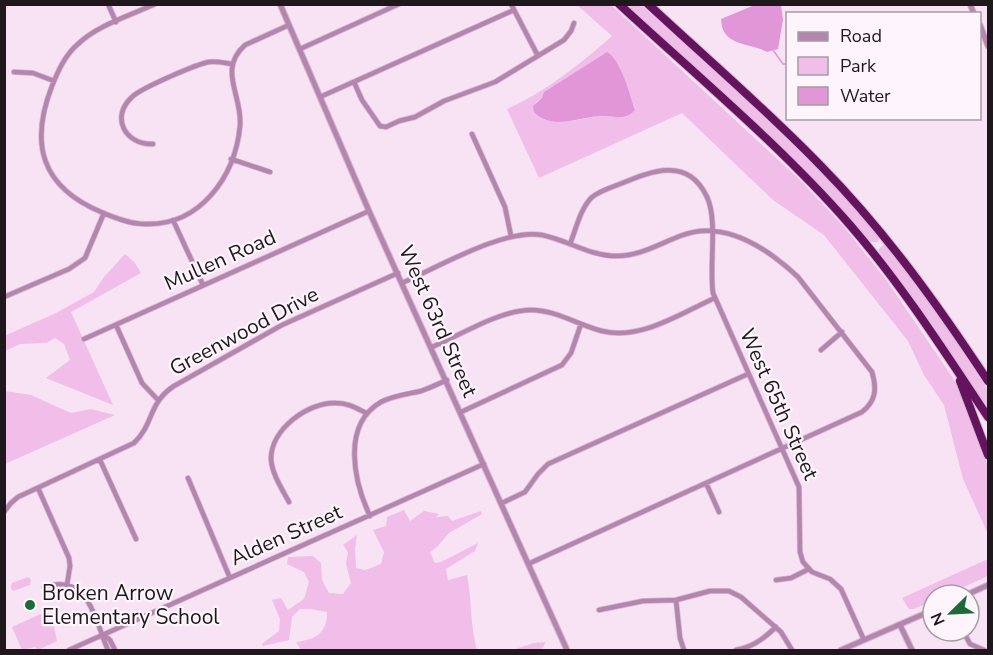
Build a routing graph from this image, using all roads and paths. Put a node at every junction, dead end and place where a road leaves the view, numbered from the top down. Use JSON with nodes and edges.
{"nodes":[{"id":1,"x":108,"y":4,"type":"edge"},
{"id":2,"x":154,"y":4,"type":"edge"},
{"id":3,"x":280,"y":4,"type":"edge"},
{"id":4,"x":399,"y":4,"type":"edge"},
{"id":5,"x":511,"y":4,"type":"edge"},
{"id":6,"x":619,"y":4,"type":"edge"},
{"id":7,"x":648,"y":4,"type":"edge"},
{"id":8,"x":514,"y":10,"type":"junction"},
{"id":9,"x":116,"y":22,"type":"junction"},
{"id":10,"x":574,"y":23,"type":"dead end"},
{"id":11,"x":289,"y":25,"type":"junction"},
{"id":12,"x":981,"y":28,"type":"edge"},
{"id":13,"x":988,"y":46,"type":"edge"},
{"id":14,"x":300,"y":50,"type":"junction"},
{"id":15,"x":538,"y":56,"type":"junction"},
{"id":16,"x":232,"y":64,"type":"junction"},
{"id":17,"x":14,"y":72,"type":"dead end"},
{"id":18,"x":54,"y":81,"type":"junction"},
{"id":19,"x":354,"y":82,"type":"junction"},
{"id":20,"x":320,"y":98,"type":"junction"},
{"id":21,"x":472,"y":134,"type":"dead end"},
{"id":22,"x":153,"y":144,"type":"dead end"},
{"id":23,"x":231,"y":159,"type":"junction"},
{"id":24,"x":270,"y":172,"type":"dead end"},
{"id":25,"x":369,"y":211,"type":"junction"},
{"id":26,"x":104,"y":213,"type":"junction"},
{"id":27,"x":173,"y":220,"type":"junction"},
{"id":28,"x":711,"y":231,"type":"junction"},
{"id":29,"x":511,"y":236,"type":"junction"},
{"id":30,"x":570,"y":244,"type":"junction"},
{"id":31,"x":398,"y":273,"type":"junction"},
{"id":32,"x":402,"y":283,"type":"junction"},
{"id":33,"x":202,"y":285,"type":"junction"},
{"id":34,"x":4,"y":297,"type":"edge"},
{"id":35,"x":715,"y":298,"type":"junction"},
{"id":36,"x":116,"y":324,"type":"junction"},
{"id":37,"x":582,"y":324,"type":"junction"},
{"id":38,"x":842,"y":332,"type":"junction"},
{"id":39,"x":84,"y":339,"type":"dead end"},
{"id":40,"x":432,"y":347,"type":"junction"},
{"id":41,"x":821,"y":350,"type":"dead end"},
{"id":42,"x":953,"y":364,"type":"junction"},
{"id":43,"x":748,"y":374,"type":"junction"},
{"id":44,"x":986,"y":377,"type":"edge"},
{"id":45,"x":447,"y":380,"type":"junction"},
{"id":46,"x":158,"y":400,"type":"junction"},
{"id":47,"x":461,"y":412,"type":"junction"},
{"id":48,"x":366,"y":413,"type":"junction"},
{"id":49,"x":988,"y":417,"type":"edge"},
{"id":50,"x":782,"y":449,"type":"junction"},
{"id":51,"x":988,"y":455,"type":"edge"},
{"id":52,"x":100,"y":460,"type":"junction"},
{"id":53,"x":484,"y":464,"type":"junction"},
{"id":54,"x":188,"y":478,"type":"dead end"},
{"id":55,"x":706,"y":483,"type":"junction"},
{"id":56,"x":38,"y":488,"type":"junction"},
{"id":57,"x":289,"y":502,"type":"dead end"},
{"id":58,"x":502,"y":503,"type":"junction"},
{"id":59,"x":4,"y":512,"type":"edge"},
{"id":60,"x":720,"y":512,"type":"dead end"},
{"id":61,"x":370,"y":516,"type":"junction"},
{"id":62,"x":136,"y":539,"type":"dead end"},
{"id":63,"x":528,"y":564,"type":"junction"},
{"id":64,"x":809,"y":568,"type":"junction"},
{"id":65,"x":230,"y":578,"type":"junction"},
{"id":66,"x":776,"y":580,"type":"dead end"},
{"id":67,"x":67,"y":585,"type":"junction"},
{"id":68,"x":44,"y":587,"type":"dead end"},
{"id":69,"x":676,"y":600,"type":"junction"},
{"id":70,"x":599,"y":610,"type":"dead end"},
{"id":71,"x":921,"y":615,"type":"edge"},
{"id":72,"x":900,"y":625,"type":"junction"},
{"id":73,"x":776,"y":627,"type":"junction"},
{"id":74,"x":104,"y":634,"type":"junction"},
{"id":75,"x":864,"y":640,"type":"junction"},
{"id":76,"x":969,"y":643,"type":"edge"},
{"id":77,"x":69,"y":651,"type":"edge"},
{"id":78,"x":108,"y":651,"type":"edge"},
{"id":79,"x":115,"y":651,"type":"edge"},
{"id":80,"x":567,"y":651,"type":"edge"},
{"id":81,"x":684,"y":651,"type":"edge"},
{"id":82,"x":736,"y":651,"type":"edge"},
{"id":83,"x":792,"y":651,"type":"edge"},
{"id":84,"x":841,"y":651,"type":"edge"},
{"id":85,"x":912,"y":651,"type":"edge"},
{"id":86,"x":984,"y":651,"type":"edge"}],
"edges":[{"from":1,"to":9,"type":"street"},
{"from":2,"to":9,"type":"street"},
{"from":3,"to":11,"type":"street","name":"West 63rd Street"},
{"from":4,"to":14,"type":"street"},
{"from":5,"to":8,"type":"street"},
{"from":6,"to":42,"type":"highway"},
{"from":7,"to":44,"type":"highway"},
{"from":8,"to":15,"type":"street"},
{"from":8,"to":19,"type":"street"},
{"from":9,"to":18,"type":"street"},
{"from":10,"to":15,"type":"street"},
{"from":11,"to":14,"type":"street","name":"West 63rd Street"},
{"from":11,"to":16,"type":"street"},
{"from":12,"to":13,"type":"street"},
{"from":14,"to":20,"type":"street","name":"West 63rd Street"},
{"from":15,"to":19,"type":"street"},
{"from":16,"to":22,"type":"street"},
{"from":16,"to":23,"type":"street"},
{"from":17,"to":18,"type":"street"},
{"from":18,"to":26,"type":"street"},
{"from":19,"to":20,"type":"street"},
{"from":20,"to":25,"type":"street","name":"West 63rd Street"},
{"from":21,"to":29,"type":"street"},
{"from":23,"to":24,"type":"street"},
{"from":23,"to":27,"type":"street"},
{"from":25,"to":31,"type":"street","name":"West 63rd Street"},
{"from":25,"to":33,"type":"street","name":"Mullen Road"},
{"from":26,"to":27,"type":"street"},
{"from":26,"to":34,"type":"street"},
{"from":27,"to":33,"type":"street"},
{"from":28,"to":30,"type":"street"},
{"from":28,"to":30,"type":"street","name":"West 65th Street"},
{"from":28,"to":35,"type":"street","name":"West 65th Street"},
{"from":28,"to":38,"type":"street"},
{"from":29,"to":30,"type":"street"},
{"from":29,"to":32,"type":"street"},
{"from":31,"to":32,"type":"street","name":"West 63rd Street"},
{"from":31,"to":46,"type":"street","name":"Greenwood Drive"},
{"from":32,"to":40,"type":"street","name":"West 63rd Street"},
{"from":33,"to":36,"type":"street","name":"Mullen Road"},
{"from":35,"to":37,"type":"street"},
{"from":35,"to":43,"type":"street","name":"West 65th Street"},
{"from":36,"to":39,"type":"street","name":"Mullen Road"},
{"from":36,"to":46,"type":"street"},
{"from":37,"to":40,"type":"street"},
{"from":37,"to":47,"type":"street"},
{"from":38,"to":41,"type":"street"},
{"from":38,"to":50,"type":"street"},
{"from":40,"to":45,"type":"street","name":"West 63rd Street"},
{"from":42,"to":49,"type":"highway"},
{"from":42,"to":51,"type":"highway"},
{"from":43,"to":50,"type":"street","name":"West 65th Street"},
{"from":43,"to":58,"type":"street"},
{"from":45,"to":47,"type":"street","name":"West 63rd Street"},
{"from":45,"to":48,"type":"street"},
{"from":46,"to":52,"type":"street","name":"Greenwood Drive"},
{"from":47,"to":53,"type":"street","name":"West 63rd Street"},
{"from":48,"to":57,"type":"street"},
{"from":48,"to":61,"type":"street"},
{"from":50,"to":55,"type":"street"},
{"from":50,"to":64,"type":"street","name":"West 65th Street"},
{"from":52,"to":56,"type":"street","name":"Greenwood Drive"},
{"from":52,"to":62,"type":"street"},
{"from":53,"to":58,"type":"street","name":"West 63rd Street"},
{"from":53,"to":61,"type":"street","name":"Alden Street"},
{"from":54,"to":65,"type":"street"},
{"from":55,"to":60,"type":"street"},
{"from":55,"to":63,"type":"street"},
{"from":56,"to":59,"type":"street","name":"Greenwood Drive"},
{"from":56,"to":67,"type":"street"},
{"from":58,"to":63,"type":"street","name":"West 63rd Street"},
{"from":61,"to":65,"type":"street","name":"Alden Street"},
{"from":63,"to":80,"type":"street","name":"West 63rd Street"},
{"from":64,"to":66,"type":"street"},
{"from":64,"to":75,"type":"street"},
{"from":65,"to":74,"type":"street","name":"Alden Street"},
{"from":67,"to":68,"type":"street"},
{"from":67,"to":74,"type":"street"},
{"from":69,"to":70,"type":"street"},
{"from":69,"to":73,"type":"street"},
{"from":69,"to":81,"type":"street"},
{"from":71,"to":72,"type":"street"},
{"from":72,"to":75,"type":"street"},
{"from":72,"to":85,"type":"street"},
{"from":73,"to":82,"type":"street"},
{"from":73,"to":83,"type":"street"},
{"from":74,"to":77,"type":"street","name":"Alden Street"},
{"from":74,"to":78,"type":"street"},
{"from":74,"to":79,"type":"street"},
{"from":75,"to":84,"type":"street"},
{"from":76,"to":86,"type":"street"}]}
